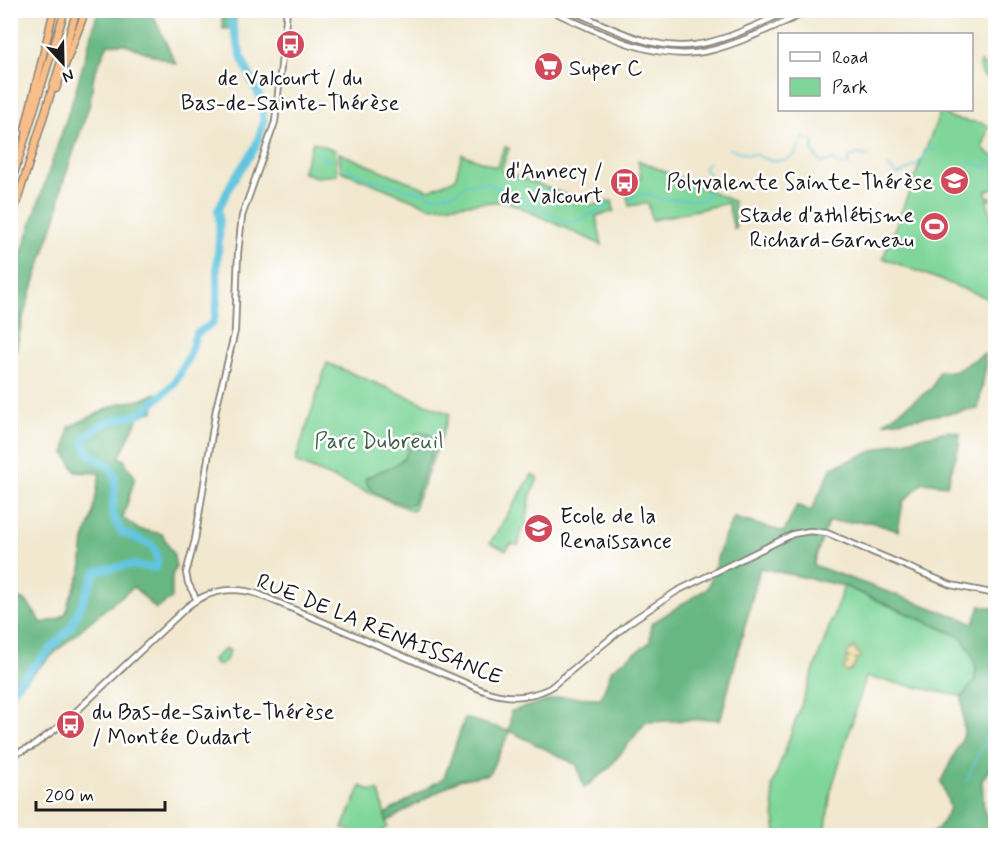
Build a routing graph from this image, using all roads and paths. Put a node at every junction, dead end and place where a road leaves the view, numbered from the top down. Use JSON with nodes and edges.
{"nodes":[{"id":1,"x":54,"y":10,"type":"edge"},
{"id":2,"x":65,"y":10,"type":"edge"},
{"id":3,"x":77,"y":10,"type":"edge"},
{"id":4,"x":86,"y":10,"type":"edge"},
{"id":5,"x":287,"y":10,"type":"edge"},
{"id":6,"x":550,"y":10,"type":"edge"},
{"id":7,"x":570,"y":10,"type":"edge"},
{"id":8,"x":790,"y":10,"type":"edge"},
{"id":9,"x":812,"y":10,"type":"edge"},
{"id":10,"x":38,"y":134,"type":"junction"},
{"id":11,"x":13,"y":179,"type":"junction"},
{"id":12,"x":10,"y":187,"type":"edge"},
{"id":13,"x":10,"y":224,"type":"edge"},
{"id":14,"x":996,"y":594,"type":"edge"},
{"id":15,"x":197,"y":600,"type":"junction"},
{"id":16,"x":10,"y":756,"type":"edge"}],
"edges":[{"from":1,"to":11,"type":"highway"},
{"from":2,"to":11,"type":"highway"},
{"from":3,"to":10,"type":"highway"},
{"from":4,"to":10,"type":"highway"},
{"from":5,"to":15,"type":"street"},
{"from":6,"to":9,"type":"street"},
{"from":7,"to":8,"type":"street"},
{"from":10,"to":13,"type":"highway"},
{"from":11,"to":12,"type":"highway"},
{"from":14,"to":15,"type":"street","name":"RUE DE LA RENAISSANCE"},
{"from":15,"to":16,"type":"street","name":"RUE DE LA RENAISSANCE"}]}
